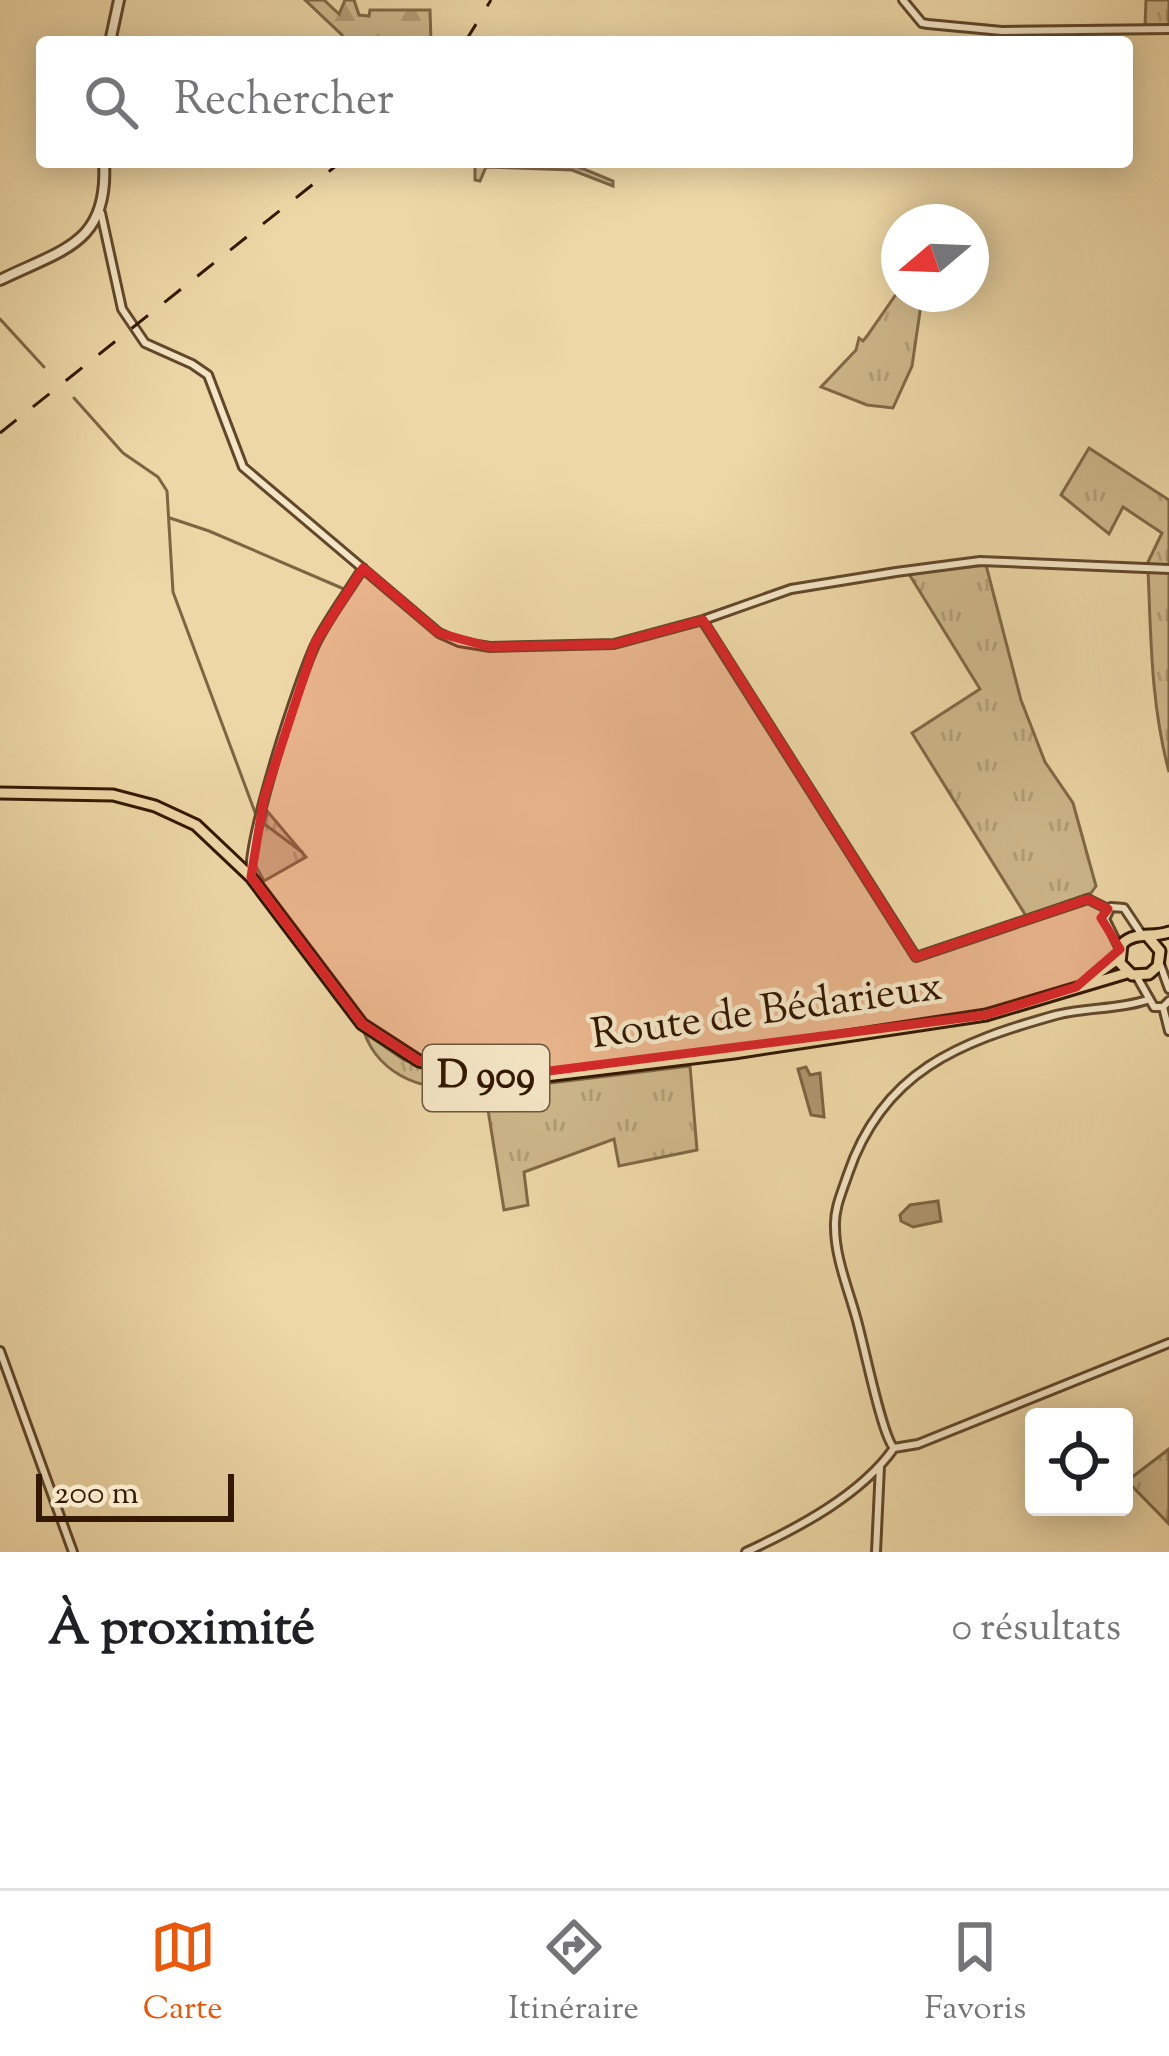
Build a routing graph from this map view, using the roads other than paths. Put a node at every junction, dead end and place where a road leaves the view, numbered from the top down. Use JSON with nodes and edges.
{"nodes":[{"id":1,"x":119,"y":0,"type":"edge"},
{"id":2,"x":903,"y":0,"type":"edge"},
{"id":3,"x":1169,"y":29,"type":"edge"},
{"id":4,"x":111,"y":36,"type":"edge"},
{"id":5,"x":104,"y":168,"type":"edge"},
{"id":6,"x":101,"y":213,"type":"junction"},
{"id":7,"x":0,"y":280,"type":"edge"},
{"id":8,"x":363,"y":568,"type":"junction"},
{"id":9,"x":1169,"y":569,"type":"edge"},
{"id":10,"x":703,"y":620,"type":"junction"},
{"id":11,"x":0,"y":793,"type":"edge"},
{"id":12,"x":251,"y":877,"type":"junction"},
{"id":13,"x":1108,"y":909,"type":"junction"},
{"id":14,"x":1169,"y":935,"type":"edge"},
{"id":15,"x":1146,"y":936,"type":"junction"},
{"id":16,"x":1119,"y":954,"type":"junction"},
{"id":17,"x":1160,"y":956,"type":"junction"},
{"id":18,"x":1132,"y":975,"type":"junction"},
{"id":19,"x":1076,"y":987,"type":"junction"},
{"id":20,"x":1169,"y":989,"type":"edge"},
{"id":21,"x":1147,"y":1000,"type":"junction"},
{"id":22,"x":1166,"y":1004,"type":"edge"},
{"id":23,"x":1169,"y":1031,"type":"edge"},
{"id":24,"x":1169,"y":1343,"type":"edge"},
{"id":25,"x":0,"y":1351,"type":"edge"},
{"id":26,"x":894,"y":1448,"type":"junction"},
{"id":27,"x":880,"y":1466,"type":"junction"},
{"id":28,"x":73,"y":1552,"type":"edge"},
{"id":29,"x":746,"y":1552,"type":"edge"},
{"id":30,"x":876,"y":1552,"type":"edge"}],
"edges":[{"from":1,"to":4,"type":"street"},
{"from":2,"to":3,"type":"street"},
{"from":5,"to":6,"type":"street"},
{"from":6,"to":7,"type":"street"},
{"from":6,"to":8,"type":"street"},
{"from":8,"to":10,"type":"street"},
{"from":8,"to":12,"type":"street"},
{"from":9,"to":10,"type":"street"},
{"from":10,"to":13,"type":"street"},
{"from":11,"to":12,"type":"main road","name":"Route de Bédarieux","number":"D 909"},
{"from":12,"to":19,"type":"main road","name":"Route de Bédarieux","number":"D 909"},
{"from":13,"to":15,"type":"street"},
{"from":13,"to":16,"type":"street"},
{"from":14,"to":15,"type":"main road"},
{"from":14,"to":17,"type":"main road"},
{"from":15,"to":16,"type":"main road"},
{"from":15,"to":17,"type":"main road"},
{"from":16,"to":18,"type":"main road"},
{"from":16,"to":19,"type":"main road","name":"Route de Bédarieux","number":"D 909"},
{"from":17,"to":18,"type":"main road"},
{"from":17,"to":20,"type":"street"},
{"from":18,"to":19,"type":"main road","name":"Route de Bédarieux","number":"D 909"},
{"from":18,"to":21,"type":"street"},
{"from":21,"to":22,"type":"street"},
{"from":21,"to":26,"type":"street"},
{"from":22,"to":23,"type":"street"},
{"from":24,"to":26,"type":"street"},
{"from":25,"to":28,"type":"street"},
{"from":26,"to":27,"type":"street"},
{"from":27,"to":29,"type":"street"},
{"from":27,"to":30,"type":"street"}]}
